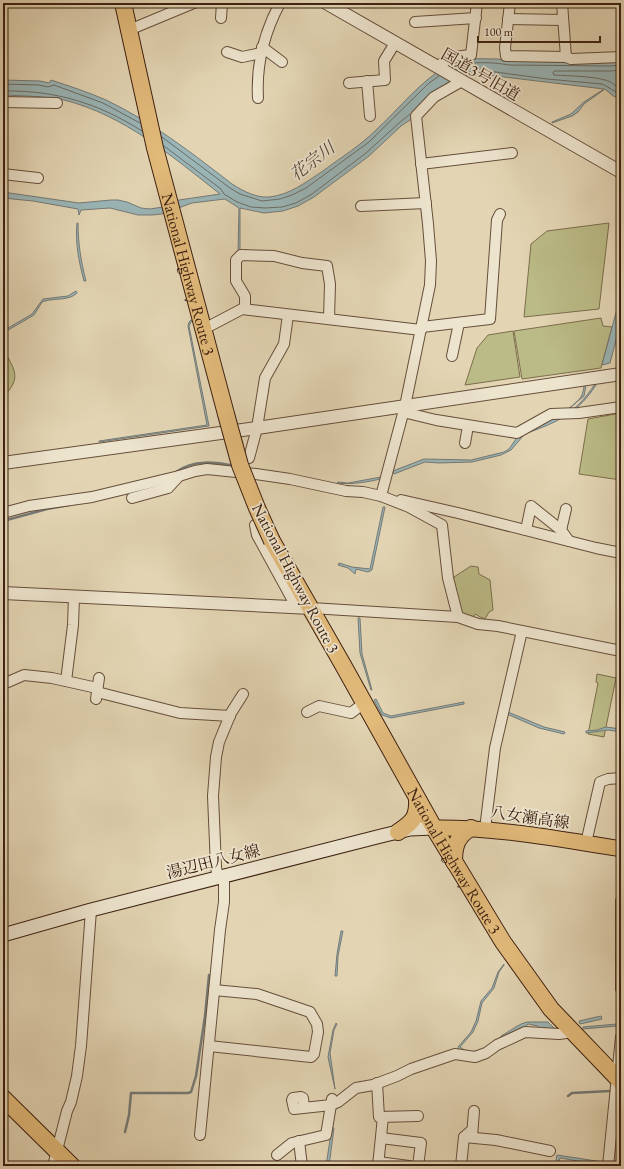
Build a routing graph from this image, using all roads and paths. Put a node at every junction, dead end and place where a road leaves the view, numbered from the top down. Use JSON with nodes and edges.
{"nodes":[{"id":1,"x":123,"y":3,"type":"edge"},
{"id":2,"x":194,"y":3,"type":"edge"},
{"id":3,"x":222,"y":3,"type":"edge"},
{"id":4,"x":280,"y":3,"type":"edge"},
{"id":5,"x":326,"y":3,"type":"edge"},
{"id":6,"x":477,"y":3,"type":"edge"},
{"id":7,"x":510,"y":3,"type":"edge"},
{"id":8,"x":562,"y":3,"type":"edge"},
{"id":9,"x":221,"y":18,"type":"dead end"},
{"id":10,"x":476,"y":18,"type":"junction"},
{"id":11,"x":508,"y":20,"type":"junction"},
{"id":12,"x":563,"y":20,"type":"junction"},
{"id":13,"x":416,"y":22,"type":"dead end"},
{"id":14,"x":129,"y":30,"type":"junction"},
{"id":15,"x":395,"y":42,"type":"junction"},
{"id":16,"x":262,"y":50,"type":"junction"},
{"id":17,"x":227,"y":52,"type":"dead end"},
{"id":18,"x":566,"y":57,"type":"junction"},
{"id":19,"x":621,"y":57,"type":"edge"},
{"id":20,"x":282,"y":62,"type":"dead end"},
{"id":21,"x":438,"y":67,"type":"junction"},
{"id":22,"x":461,"y":80,"type":"junction"},
{"id":23,"x":367,"y":81,"type":"junction"},
{"id":24,"x":349,"y":83,"type":"dead end"},
{"id":25,"x":258,"y":98,"type":"dead end"},
{"id":26,"x":3,"y":102,"type":"edge"},
{"id":27,"x":57,"y":103,"type":"dead end"},
{"id":28,"x":370,"y":116,"type":"dead end"},
{"id":29,"x":512,"y":153,"type":"dead end"},
{"id":30,"x":421,"y":164,"type":"junction"},
{"id":31,"x":621,"y":172,"type":"edge"},
{"id":32,"x":3,"y":174,"type":"edge"},
{"id":33,"x":33,"y":179,"type":"dead end"},
{"id":34,"x":426,"y":203,"type":"junction"},
{"id":35,"x":361,"y":206,"type":"dead end"},
{"id":36,"x":500,"y":214,"type":"dead end"},
{"id":37,"x":246,"y":309,"type":"junction"},
{"id":38,"x":288,"y":315,"type":"junction"},
{"id":39,"x":329,"y":319,"type":"junction"},
{"id":40,"x":459,"y":323,"type":"junction"},
{"id":41,"x":421,"y":328,"type":"junction"},
{"id":42,"x":204,"y":329,"type":"junction"},
{"id":43,"x":452,"y":356,"type":"dead end"},
{"id":44,"x":621,"y":374,"type":"edge"},
{"id":45,"x":621,"y":407,"type":"edge"},
{"id":46,"x":404,"y":409,"type":"junction"},
{"id":47,"x":468,"y":426,"type":"junction"},
{"id":48,"x":257,"y":428,"type":"junction"},
{"id":49,"x":465,"y":443,"type":"dead end"},
{"id":50,"x":249,"y":458,"type":"dead end"},
{"id":51,"x":3,"y":463,"type":"edge"},
{"id":52,"x":179,"y":476,"type":"junction"},
{"id":53,"x":381,"y":496,"type":"junction"},
{"id":54,"x":132,"y":498,"type":"dead end"},
{"id":55,"x":392,"y":500,"type":"junction"},
{"id":56,"x":566,"y":509,"type":"dead end"},
{"id":57,"x":3,"y":513,"type":"edge"},
{"id":58,"x":255,"y":525,"type":"dead end"},
{"id":59,"x":526,"y":530,"type":"junction"},
{"id":60,"x":561,"y":530,"type":"junction"},
{"id":61,"x":569,"y":541,"type":"junction"},
{"id":62,"x":621,"y":553,"type":"edge"},
{"id":63,"x":3,"y":593,"type":"edge"},
{"id":64,"x":74,"y":597,"type":"junction"},
{"id":65,"x":304,"y":608,"type":"junction"},
{"id":66,"x":458,"y":617,"type":"junction"},
{"id":67,"x":522,"y":631,"type":"junction"},
{"id":68,"x":621,"y":652,"type":"edge"},
{"id":69,"x":66,"y":681,"type":"junction"},
{"id":70,"x":3,"y":683,"type":"edge"},
{"id":71,"x":243,"y":694,"type":"dead end"},
{"id":72,"x":364,"y":703,"type":"junction"},
{"id":73,"x":307,"y":712,"type":"dead end"},
{"id":74,"x":230,"y":716,"type":"junction"},
{"id":75,"x":621,"y":778,"type":"edge"},
{"id":76,"x":417,"y":799,"type":"junction"},
{"id":77,"x":434,"y":828,"type":"junction"},
{"id":78,"x":478,"y":829,"type":"junction"},
{"id":79,"x":398,"y":832,"type":"junction"},
{"id":80,"x":586,"y":843,"type":"junction"},
{"id":81,"x":621,"y":849,"type":"edge"},
{"id":82,"x":454,"y":862,"type":"junction"},
{"id":83,"x":221,"y":877,"type":"junction"},
{"id":84,"x":621,"y":900,"type":"edge"},
{"id":85,"x":91,"y":910,"type":"junction"},
{"id":86,"x":3,"y":935,"type":"edge"},
{"id":87,"x":621,"y":951,"type":"edge"},
{"id":88,"x":621,"y":989,"type":"edge"},
{"id":89,"x":214,"y":990,"type":"junction"},
{"id":90,"x":573,"y":1032,"type":"junction"},
{"id":91,"x":621,"y":1037,"type":"edge"},
{"id":92,"x":209,"y":1046,"type":"junction"},
{"id":93,"x":619,"y":1080,"type":"edge"},
{"id":94,"x":377,"y":1083,"type":"junction"},
{"id":95,"x":3,"y":1098,"type":"edge"},
{"id":96,"x":332,"y":1102,"type":"junction"},
{"id":97,"x":304,"y":1108,"type":"dead end"},
{"id":98,"x":474,"y":1111,"type":"dead end"},
{"id":99,"x":418,"y":1116,"type":"dead end"},
{"id":100,"x":383,"y":1117,"type":"junction"},
{"id":101,"x":200,"y":1135,"type":"dead end"},
{"id":102,"x":469,"y":1135,"type":"junction"},
{"id":103,"x":381,"y":1138,"type":"junction"},
{"id":104,"x":300,"y":1141,"type":"junction"},
{"id":105,"x":550,"y":1151,"type":"dead end"},
{"id":106,"x":277,"y":1155,"type":"dead end"},
{"id":107,"x":55,"y":1158,"type":"edge"},
{"id":108,"x":378,"y":1164,"type":"edge"},
{"id":109,"x":72,"y":1166,"type":"edge"},
{"id":110,"x":302,"y":1166,"type":"edge"},
{"id":111,"x":409,"y":1166,"type":"edge"},
{"id":112,"x":418,"y":1166,"type":"edge"},
{"id":113,"x":461,"y":1166,"type":"edge"},
{"id":114,"x":608,"y":1166,"type":"edge"}],
"edges":[{"from":1,"to":14,"type":"highway","name":"National Highway Route 3"},
{"from":2,"to":14,"type":"street"},
{"from":3,"to":9,"type":"street"},
{"from":4,"to":16,"type":"street"},
{"from":5,"to":15,"type":"street","name":"国道3号旧道"},
{"from":6,"to":10,"type":"street"},
{"from":7,"to":11,"type":"street"},
{"from":8,"to":12,"type":"street"},
{"from":10,"to":13,"type":"street"},
{"from":10,"to":21,"type":"street"},
{"from":11,"to":12,"type":"street"},
{"from":11,"to":18,"type":"street"},
{"from":12,"to":18,"type":"street"},
{"from":14,"to":42,"type":"highway","name":"National Highway Route 3"},
{"from":15,"to":21,"type":"street","name":"国道3号旧道"},
{"from":15,"to":23,"type":"street"},
{"from":16,"to":17,"type":"street"},
{"from":16,"to":20,"type":"street"},
{"from":16,"to":25,"type":"street"},
{"from":18,"to":19,"type":"street"},
{"from":21,"to":22,"type":"street","name":"国道3号旧道"},
{"from":22,"to":30,"type":"street"},
{"from":22,"to":31,"type":"street","name":"国道3号旧道"},
{"from":23,"to":24,"type":"street"},
{"from":23,"to":28,"type":"street"},
{"from":26,"to":27,"type":"street"},
{"from":29,"to":30,"type":"street"},
{"from":30,"to":34,"type":"street"},
{"from":32,"to":33,"type":"street"},
{"from":34,"to":35,"type":"street"},
{"from":34,"to":41,"type":"street"},
{"from":36,"to":40,"type":"street"},
{"from":37,"to":38,"type":"street"},
{"from":37,"to":39,"type":"street"},
{"from":37,"to":42,"type":"street"},
{"from":38,"to":39,"type":"street"},
{"from":38,"to":48,"type":"street"},
{"from":39,"to":41,"type":"street"},
{"from":40,"to":41,"type":"street"},
{"from":40,"to":43,"type":"street"},
{"from":41,"to":46,"type":"street"},
{"from":42,"to":65,"type":"highway","name":"National Highway Route 3","bridge":true},
{"from":44,"to":46,"type":"street"},
{"from":45,"to":47,"type":"street"},
{"from":46,"to":47,"type":"street"},
{"from":46,"to":48,"type":"street"},
{"from":46,"to":53,"type":"street"},
{"from":47,"to":49,"type":"street"},
{"from":48,"to":50,"type":"street"},
{"from":48,"to":51,"type":"street"},
{"from":52,"to":53,"type":"street"},
{"from":52,"to":54,"type":"street"},
{"from":52,"to":57,"type":"street"},
{"from":53,"to":55,"type":"street"},
{"from":55,"to":59,"type":"street"},
{"from":55,"to":66,"type":"street"},
{"from":56,"to":60,"type":"street"},
{"from":58,"to":65,"type":"street"},
{"from":59,"to":60,"type":"street"},
{"from":59,"to":61,"type":"street"},
{"from":60,"to":61,"type":"street"},
{"from":61,"to":62,"type":"street"},
{"from":63,"to":64,"type":"street"},
{"from":64,"to":65,"type":"street"},
{"from":64,"to":69,"type":"street"},
{"from":65,"to":66,"type":"street"},
{"from":65,"to":72,"type":"highway","name":"National Highway Route 3"},
{"from":66,"to":67,"type":"street"},
{"from":67,"to":68,"type":"street"},
{"from":67,"to":78,"type":"street"},
{"from":69,"to":70,"type":"street"},
{"from":69,"to":74,"type":"street"},
{"from":71,"to":74,"type":"street"},
{"from":72,"to":73,"type":"street"},
{"from":72,"to":76,"type":"highway","name":"National Highway Route 3"},
{"from":74,"to":83,"type":"street"},
{"from":75,"to":80,"type":"street"},
{"from":76,"to":77,"type":"highway","name":"National Highway Route 3"},
{"from":76,"to":79,"type":"highway"},
{"from":77,"to":78,"type":"main road","name":"八女瀬高線"},
{"from":77,"to":79,"type":"main road","name":"湯辺田八女線"},
{"from":77,"to":82,"type":"highway","name":"National Highway Route 3"},
{"from":78,"to":80,"type":"main road","name":"八女瀬高線"},
{"from":78,"to":82,"type":"highway"},
{"from":79,"to":83,"type":"main road","name":"湯辺田八女線"},
{"from":80,"to":81,"type":"main road","name":"八女瀬高線"},
{"from":82,"to":90,"type":"highway","name":"National Highway Route 3"},
{"from":83,"to":85,"type":"main road","name":"湯辺田八女線"},
{"from":83,"to":89,"type":"street"},
{"from":84,"to":87,"type":"street"},
{"from":85,"to":86,"type":"main road","name":"湯辺田八女線"},
{"from":85,"to":107,"type":"street"},
{"from":87,"to":88,"type":"street"},
{"from":89,"to":92,"type":"street"},
{"from":89,"to":92,"type":"street"},
{"from":90,"to":93,"type":"highway","name":"National Highway Route 3"},
{"from":90,"to":94,"type":"street"},
{"from":91,"to":93,"type":"street"},
{"from":92,"to":101,"type":"street"},
{"from":93,"to":114,"type":"street"},
{"from":94,"to":96,"type":"street"},
{"from":94,"to":100,"type":"street"},
{"from":95,"to":107,"type":"highway"},
{"from":96,"to":97,"type":"street"},
{"from":96,"to":104,"type":"street"},
{"from":98,"to":102,"type":"street"},
{"from":99,"to":100,"type":"street"},
{"from":100,"to":103,"type":"street"},
{"from":102,"to":105,"type":"street"},
{"from":102,"to":113,"type":"street"},
{"from":103,"to":108,"type":"street"},
{"from":103,"to":112,"type":"street"},
{"from":104,"to":106,"type":"street"},
{"from":104,"to":110,"type":"street"},
{"from":107,"to":109,"type":"highway"},
{"from":108,"to":111,"type":"street"}]}
